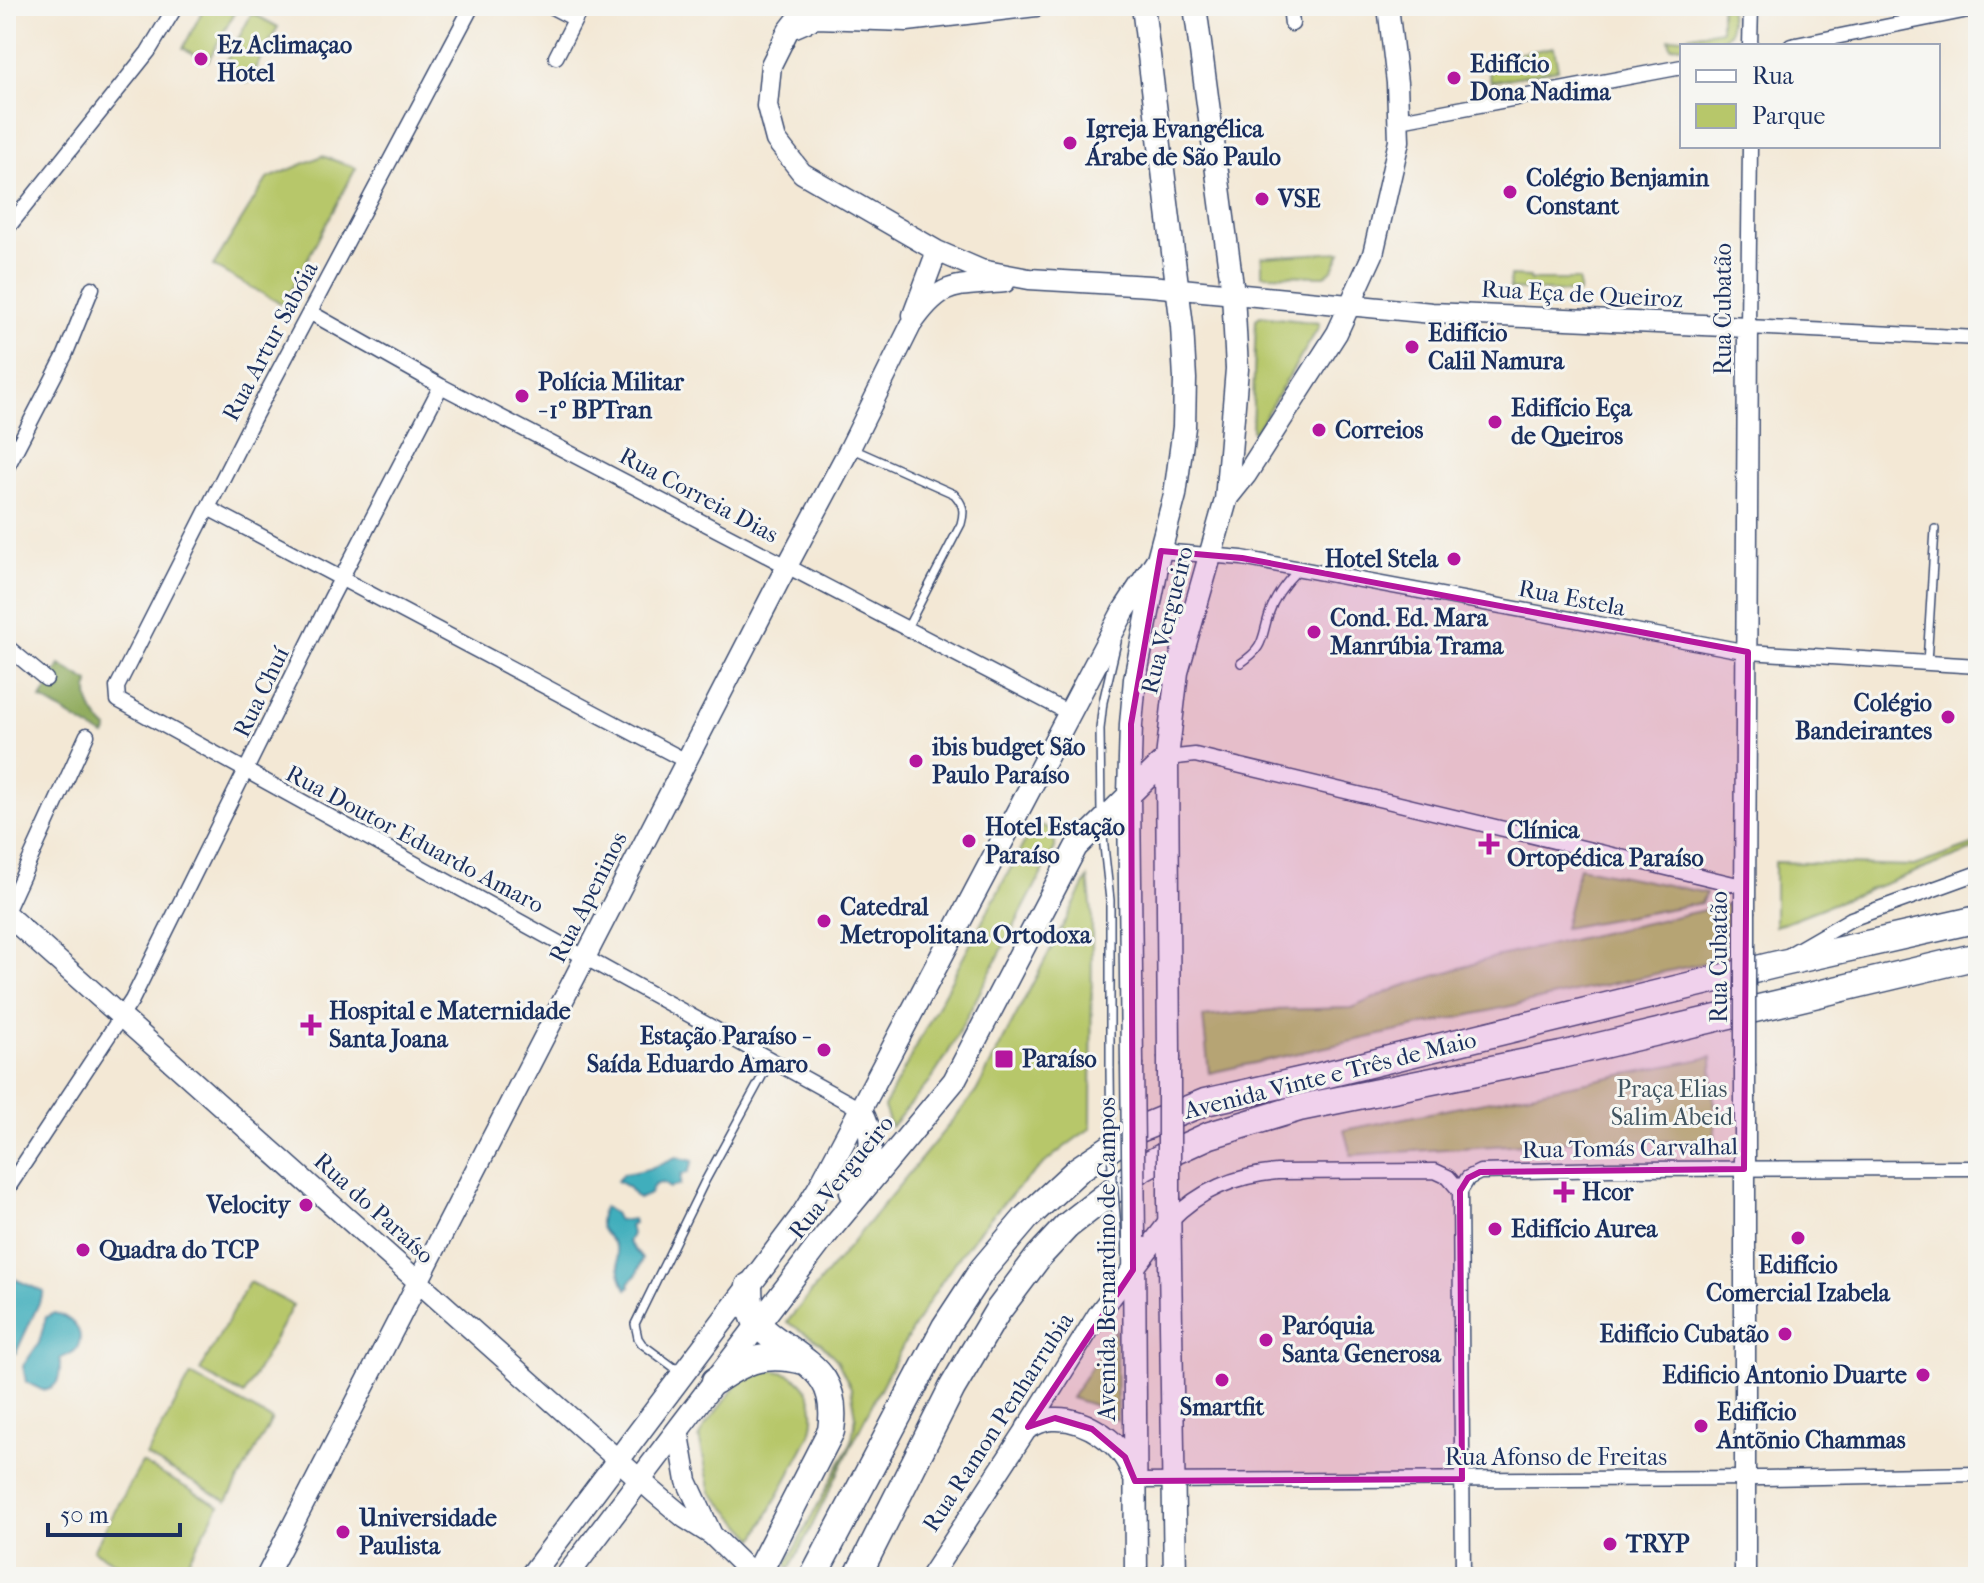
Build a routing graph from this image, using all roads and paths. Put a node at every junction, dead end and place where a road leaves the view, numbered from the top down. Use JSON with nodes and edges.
{"nodes":[{"id":1,"x":176,"y":6,"type":"edge"},
{"id":2,"x":472,"y":6,"type":"edge"},
{"id":3,"x":550,"y":6,"type":"edge"},
{"id":4,"x":812,"y":6,"type":"edge"},
{"id":5,"x":1036,"y":6,"type":"edge"},
{"id":6,"x":1143,"y":6,"type":"edge"},
{"id":7,"x":1195,"y":6,"type":"edge"},
{"id":8,"x":1290,"y":6,"type":"edge"},
{"id":9,"x":1388,"y":6,"type":"edge"},
{"id":10,"x":1751,"y":6,"type":"edge"},
{"id":11,"x":1900,"y":6,"type":"edge"},
{"id":12,"x":1978,"y":8,"type":"edge"},
{"id":13,"x":932,"y":12,"type":"edge"},
{"id":14,"x":579,"y":13,"type":"edge"},
{"id":15,"x":1903,"y":23,"type":"junction"},
{"id":16,"x":1292,"y":24,"type":"dead end"},
{"id":17,"x":788,"y":31,"type":"junction"},
{"id":18,"x":1750,"y":44,"type":"edge"},
{"id":19,"x":1801,"y":44,"type":"edge"},
{"id":20,"x":556,"y":57,"type":"dead end"},
{"id":21,"x":1680,"y":67,"type":"edge"},
{"id":22,"x":1400,"y":120,"type":"junction"},
{"id":23,"x":1750,"y":148,"type":"edge"},
{"id":24,"x":6,"y":230,"type":"edge"},
{"id":25,"x":937,"y":251,"type":"junction"},
{"id":26,"x":1029,"y":279,"type":"junction"},
{"id":27,"x":92,"y":288,"type":"dead end"},
{"id":28,"x":1178,"y":288,"type":"junction"},
{"id":29,"x":1233,"y":293,"type":"junction"},
{"id":30,"x":1351,"y":307,"type":"junction"},
{"id":31,"x":311,"y":313,"type":"junction"},
{"id":32,"x":911,"y":325,"type":"junction"},
{"id":33,"x":1748,"y":327,"type":"junction"},
{"id":34,"x":1978,"y":338,"type":"edge"},
{"id":35,"x":441,"y":386,"type":"junction"},
{"id":36,"x":850,"y":448,"type":"junction"},
{"id":37,"x":6,"y":469,"type":"edge"},
{"id":38,"x":1226,"y":500,"type":"junction"},
{"id":39,"x":208,"y":508,"type":"junction"},
{"id":40,"x":1935,"y":529,"type":"dead end"},
{"id":41,"x":1159,"y":555,"type":"junction"},
{"id":42,"x":1209,"y":556,"type":"junction"},
{"id":43,"x":787,"y":566,"type":"junction"},
{"id":44,"x":1300,"y":569,"type":"junction"},
{"id":45,"x":342,"y":579,"type":"junction"},
{"id":46,"x":1123,"y":612,"type":"junction"},
{"id":47,"x":907,"y":628,"type":"junction"},
{"id":48,"x":6,"y":646,"type":"edge"},
{"id":49,"x":1748,"y":652,"type":"junction"},
{"id":50,"x":1241,"y":663,"type":"dead end"},
{"id":51,"x":1927,"y":665,"type":"junction"},
{"id":52,"x":1978,"y":666,"type":"edge"},
{"id":53,"x":46,"y":679,"type":"dead end"},
{"id":54,"x":118,"y":700,"type":"joint"},
{"id":55,"x":1069,"y":713,"type":"junction"},
{"id":56,"x":87,"y":735,"type":"dead end"},
{"id":57,"x":1167,"y":758,"type":"junction"},
{"id":58,"x":686,"y":761,"type":"junction"},
{"id":59,"x":246,"y":772,"type":"junction"},
{"id":60,"x":1129,"y":794,"type":"junction"},
{"id":61,"x":1101,"y":822,"type":"junction"},
{"id":62,"x":1978,"y":873,"type":"edge"},
{"id":63,"x":1746,"y":887,"type":"junction"},
{"id":64,"x":6,"y":913,"type":"edge"},
{"id":65,"x":1978,"y":919,"type":"edge"},
{"id":66,"x":1978,"y":956,"type":"edge"},
{"id":67,"x":586,"y":957,"type":"junction"},
{"id":68,"x":1774,"y":965,"type":"junction"},
{"id":69,"x":121,"y":1017,"type":"junction"},
{"id":70,"x":771,"y":1060,"type":"junction"},
{"id":71,"x":1121,"y":1066,"type":"junction"},
{"id":72,"x":860,"y":1109,"type":"junction"},
{"id":73,"x":1978,"y":1168,"type":"edge"},
{"id":74,"x":1744,"y":1169,"type":"junction"},
{"id":75,"x":6,"y":1191,"type":"edge"},
{"id":76,"x":1460,"y":1191,"type":"junction"},
{"id":77,"x":1169,"y":1210,"type":"junction"},
{"id":78,"x":838,"y":1221,"type":"junction"},
{"id":79,"x":1133,"y":1270,"type":"junction"},
{"id":80,"x":418,"y":1283,"type":"junction"},
{"id":81,"x":749,"y":1286,"type":"junction"},
{"id":82,"x":758,"y":1324,"type":"junction"},
{"id":83,"x":806,"y":1362,"type":"junction"},
{"id":84,"x":682,"y":1374,"type":"junction"},
{"id":85,"x":715,"y":1381,"type":"junction"},
{"id":86,"x":1028,"y":1427,"type":"junction"},
{"id":87,"x":678,"y":1429,"type":"junction"},
{"id":88,"x":617,"y":1459,"type":"junction"},
{"id":89,"x":1978,"y":1474,"type":"edge"},
{"id":90,"x":1744,"y":1478,"type":"junction"},
{"id":91,"x":1462,"y":1479,"type":"junction"},
{"id":92,"x":640,"y":1480,"type":"junction"},
{"id":93,"x":1173,"y":1480,"type":"junction"},
{"id":94,"x":1135,"y":1481,"type":"junction"},
{"id":95,"x":712,"y":1536,"type":"junction"},
{"id":96,"x":266,"y":1577,"type":"edge"},
{"id":97,"x":530,"y":1577,"type":"edge"},
{"id":98,"x":566,"y":1577,"type":"edge"},
{"id":99,"x":755,"y":1577,"type":"edge"},
{"id":100,"x":813,"y":1577,"type":"edge"},
{"id":101,"x":857,"y":1577,"type":"edge"},
{"id":102,"x":930,"y":1577,"type":"edge"},
{"id":103,"x":1136,"y":1577,"type":"edge"},
{"id":104,"x":1175,"y":1577,"type":"edge"},
{"id":105,"x":1463,"y":1577,"type":"edge"},
{"id":106,"x":1745,"y":1577,"type":"edge"}],
"edges":[{"from":1,"to":24,"type":"street"},
{"from":2,"to":31,"type":"street","name":"Rua Artur Sabóia"},
{"from":3,"to":14,"type":"street"},
{"from":4,"to":17,"type":"street"},
{"from":5,"to":13,"type":"street"},
{"from":6,"to":28,"type":"main road","name":"Rua Vergueiro"},
{"from":7,"to":29,"type":"main road","name":"Rua Vergueiro"},
{"from":8,"to":16,"type":"street"},
{"from":9,"to":22,"type":"street"},
{"from":10,"to":18,"type":"street"},
{"from":11,"to":15,"type":"lane"},
{"from":12,"to":15,"type":"street"},
{"from":13,"to":17,"type":"street"},
{"from":14,"to":20,"type":"street"},
{"from":15,"to":19,"type":"street"},
{"from":17,"to":25,"type":"street"},
{"from":21,"to":22,"type":"street"},
{"from":22,"to":30,"type":"street"},
{"from":23,"to":33,"type":"street","name":"Rua Cubatão"},
{"from":25,"to":26,"type":"street"},
{"from":25,"to":32,"type":"street","name":"Rua Apeninos"},
{"from":26,"to":28,"type":"street","name":"Rua Eça de Queiroz"},
{"from":26,"to":32,"type":"street","name":"Rua Apeninos"},
{"from":27,"to":37,"type":"street"},
{"from":28,"to":29,"type":"street","name":"Rua Eça de Queiroz"},
{"from":28,"to":41,"type":"main road","name":"Rua Vergueiro"},
{"from":29,"to":30,"type":"street","name":"Rua Eça de Queiroz"},
{"from":29,"to":38,"type":"main road","name":"Rua Vergueiro"},
{"from":30,"to":33,"type":"street","name":"Rua Eça de Queiroz"},
{"from":30,"to":38,"type":"street"},
{"from":31,"to":35,"type":"street","name":"Rua Correia Dias"},
{"from":31,"to":39,"type":"street","name":"Rua Artur Sabóia"},
{"from":32,"to":36,"type":"street","name":"Rua Apeninos"},
{"from":33,"to":34,"type":"street","name":"Rua Eça de Queiroz"},
{"from":33,"to":49,"type":"street","name":"Rua Cubatão"},
{"from":35,"to":43,"type":"street","name":"Rua Correia Dias"},
{"from":35,"to":45,"type":"street","name":"Rua Chuí"},
{"from":36,"to":43,"type":"street","name":"Rua Apeninos"},
{"from":36,"to":47,"type":"lane"},
{"from":38,"to":42,"type":"main road","name":"Rua Vergueiro"},
{"from":39,"to":45,"type":"street"},
{"from":39,"to":54,"type":"street","name":"Rua Artur Sabóia"},
{"from":40,"to":51,"type":"lane"},
{"from":41,"to":42,"type":"street","name":"Rua Estela"},
{"from":41,"to":46,"type":"main road","name":"Rua Vergueiro"},
{"from":41,"to":60,"type":"main road","name":"Avenida Bernardino de Campos"},
{"from":42,"to":44,"type":"street","name":"Rua Estela"},
{"from":42,"to":57,"type":"main road","name":"Rua Vergueiro"},
{"from":43,"to":47,"type":"street","name":"Rua Correia Dias"},
{"from":43,"to":58,"type":"street","name":"Rua Apeninos"},
{"from":44,"to":49,"type":"street","name":"Rua Estela"},
{"from":44,"to":50,"type":"lane"},
{"from":45,"to":58,"type":"street"},
{"from":45,"to":59,"type":"street","name":"Rua Chuí"},
{"from":46,"to":55,"type":"main road","name":"Rua Vergueiro"},
{"from":46,"to":61,"type":"lane"},
{"from":47,"to":55,"type":"street","name":"Rua Correia Dias"},
{"from":48,"to":53,"type":"street"},
{"from":49,"to":51,"type":"street","name":"Rua Estela"},
{"from":49,"to":63,"type":"street","name":"Rua Cubatão"},
{"from":51,"to":52,"type":"street","name":"Rua Estela"},
{"from":54,"to":59,"type":"street","name":"Rua Doutor Eduardo Amaro"},
{"from":55,"to":72,"type":"main road","name":"Rua Vergueiro"},
{"from":56,"to":64,"type":"street"},
{"from":57,"to":60,"type":"main road","name":"Rua Vergueiro"},
{"from":57,"to":63,"type":"street"},
{"from":57,"to":77,"type":"main road","bridge":true},
{"from":58,"to":67,"type":"street","name":"Rua Apeninos"},
{"from":59,"to":67,"type":"street","name":"Rua Doutor Eduardo Amaro"},
{"from":59,"to":69,"type":"street","name":"Rua Chuí"},
{"from":60,"to":61,"type":"main road","name":"Rua Vergueiro"},
{"from":60,"to":71,"type":"main road","name":"Avenida Bernardino de Campos"},
{"from":61,"to":71,"type":"lane"},
{"from":61,"to":78,"type":"main road","name":"Rua Vergueiro"},
{"from":62,"to":68,"type":"street"},
{"from":63,"to":74,"type":"street","name":"Rua Cubatão","bridge":true},
{"from":64,"to":69,"type":"street","name":"Rua do Paraíso"},
{"from":65,"to":68,"type":"highway","name":"Avenida Vinte e Três de Maio"},
{"from":66,"to":101,"type":"highway","name":"Avenida Vinte e Três de Maio"},
{"from":67,"to":70,"type":"street","name":"Rua Doutor Eduardo Amaro"},
{"from":67,"to":80,"type":"street","name":"Rua Apeninos"},
{"from":68,"to":100,"type":"highway","name":"Avenida Vinte e Três de Maio"},
{"from":69,"to":75,"type":"street","name":"Rua Chuí"},
{"from":69,"to":80,"type":"street","name":"Rua do Paraíso"},
{"from":70,"to":72,"type":"street","name":"Rua Doutor Eduardo Amaro"},
{"from":70,"to":84,"type":"lane"},
{"from":71,"to":79,"type":"main road","name":"Avenida Bernardino de Campos","bridge":true},
{"from":72,"to":78,"type":"main road"},
{"from":72,"to":81,"type":"main road","name":"Rua Vergueiro"},
{"from":73,"to":74,"type":"street","name":"Rua Tomás Carvalhal"},
{"from":74,"to":76,"type":"street","name":"Rua Tomás Carvalhal"},
{"from":74,"to":90,"type":"street","name":"Rua Cubatão"},
{"from":76,"to":77,"type":"street"},
{"from":76,"to":91,"type":"street"},
{"from":77,"to":79,"type":"street","name":"Rua Ramon Penharrubia"},
{"from":77,"to":93,"type":"main road"},
{"from":78,"to":82,"type":"main road","name":"Rua Vergueiro"},
{"from":79,"to":86,"type":"street","name":"Rua Ramon Penharrubia"},
{"from":79,"to":94,"type":"main road","name":"Avenida Bernardino de Campos"},
{"from":80,"to":88,"type":"street","name":"Rua do Paraíso"},
{"from":80,"to":96,"type":"street","name":"Rua Apeninos"},
{"from":81,"to":82,"type":"highway"},
{"from":81,"to":84,"type":"main road","name":"Rua Vergueiro"},
{"from":82,"to":83,"type":"highway"},
{"from":82,"to":85,"type":"main road","name":"Rua Vergueiro"},
{"from":83,"to":85,"type":"highway"},
{"from":83,"to":99,"type":"highway"},
{"from":84,"to":88,"type":"main road","name":"Rua Vergueiro"},
{"from":85,"to":87,"type":"main road","name":"Rua Vergueiro"},
{"from":86,"to":94,"type":"main road"},
{"from":86,"to":102,"type":"street","name":"Rua Ramon Penharrubia"},
{"from":87,"to":92,"type":"main road","name":"Rua Vergueiro"},
{"from":87,"to":95,"type":"street"},
{"from":88,"to":92,"type":"street","name":"Rua do Paraíso"},
{"from":88,"to":97,"type":"main road","name":"Rua Vergueiro"},
{"from":89,"to":90,"type":"street","name":"Rua Afonso de Freitas"},
{"from":90,"to":91,"type":"street","name":"Rua Afonso de Freitas"},
{"from":90,"to":106,"type":"street","name":"Rua Cubatão"},
{"from":91,"to":93,"type":"street","name":"Rua Afonso de Freitas"},
{"from":91,"to":105,"type":"street"},
{"from":92,"to":95,"type":"street","name":"Rua do Paraíso"},
{"from":92,"to":98,"type":"main road","name":"Rua Vergueiro"},
{"from":93,"to":94,"type":"street","name":"Rua Afonso de Freitas"},
{"from":93,"to":104,"type":"main road"},
{"from":94,"to":103,"type":"main road","name":"Avenida Bernardino de Campos"},
{"from":95,"to":99,"type":"street"}]}
